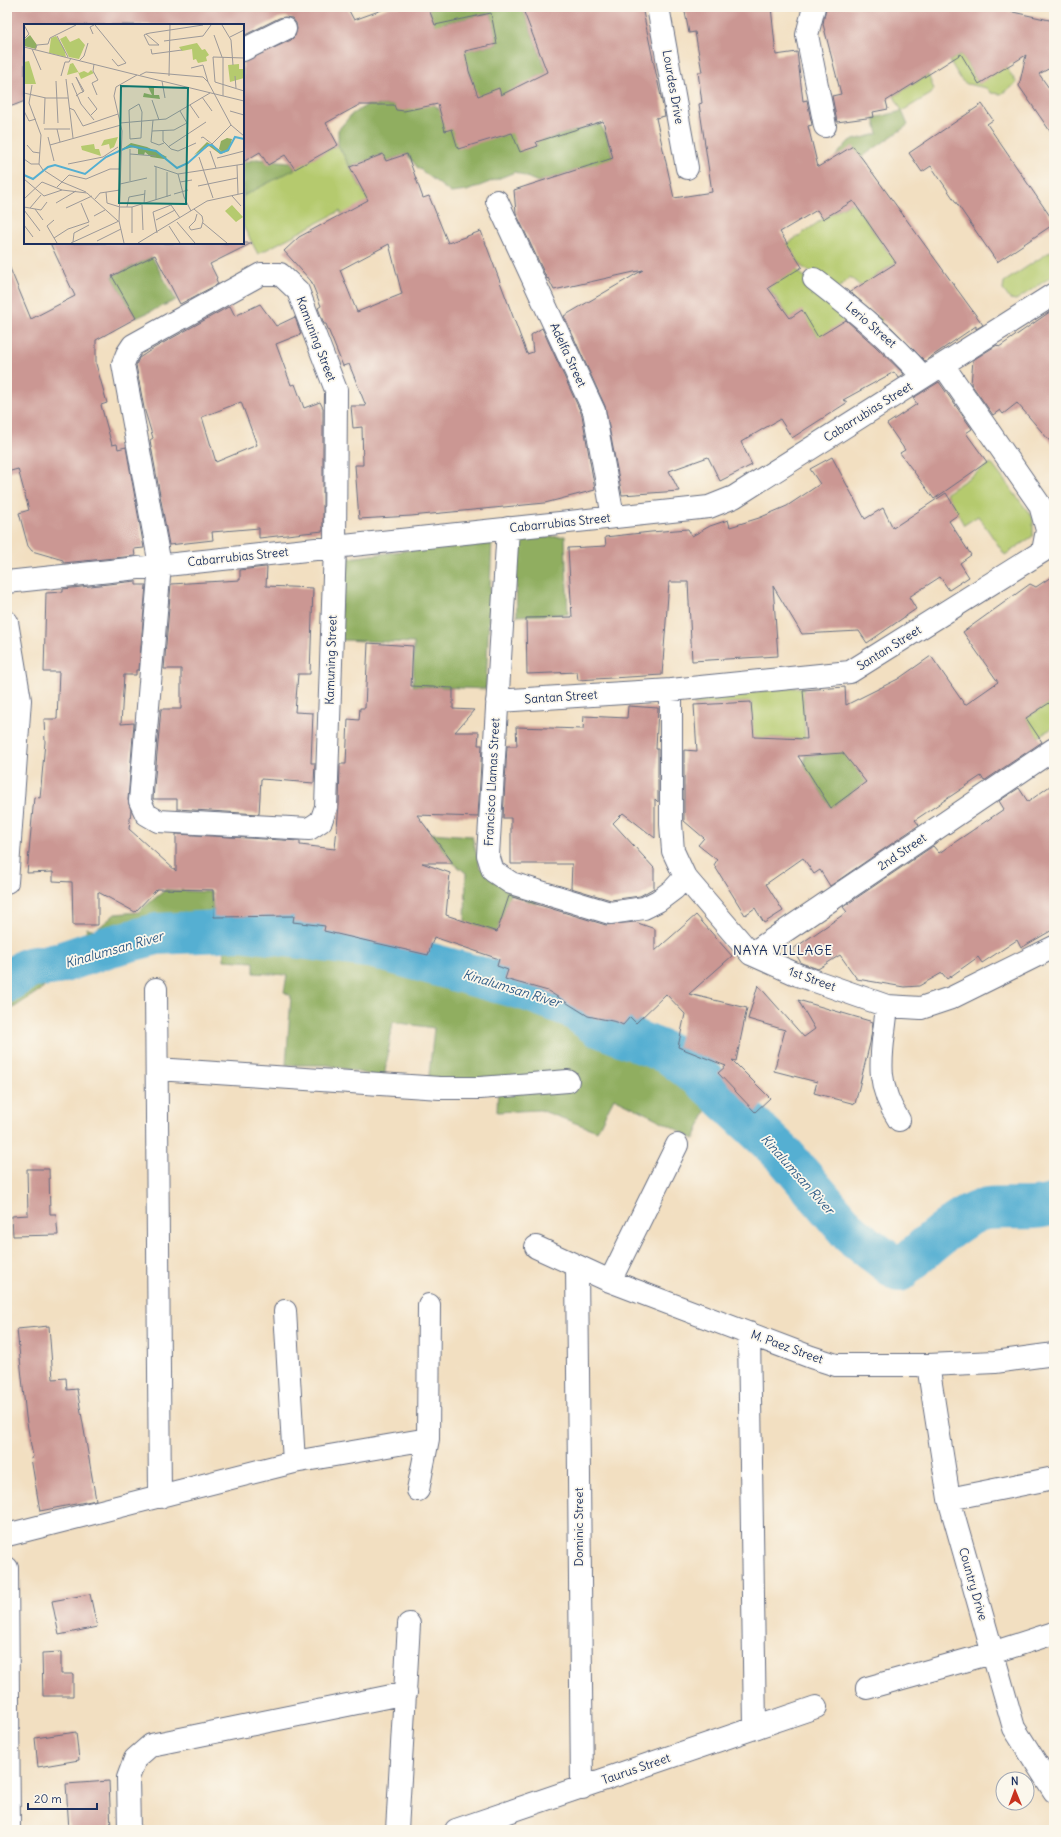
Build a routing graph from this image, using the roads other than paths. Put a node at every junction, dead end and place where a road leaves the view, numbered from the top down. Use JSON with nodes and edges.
{"nodes":[{"id":1,"x":658,"y":7,"type":"edge"},
{"id":2,"x":814,"y":7,"type":"edge"},
{"id":3,"x":285,"y":28,"type":"dead end"},
{"id":4,"x":244,"y":49,"type":"edge"},
{"id":5,"x":825,"y":126,"type":"dead end"},
{"id":6,"x":687,"y":168,"type":"dead end"},
{"id":7,"x":497,"y":201,"type":"dead end"},
{"id":8,"x":814,"y":279,"type":"dead end"},
{"id":9,"x":1054,"y":294,"type":"edge"},
{"id":10,"x":942,"y":365,"type":"junction"},
{"id":11,"x":923,"y":377,"type":"junction"},
{"id":12,"x":613,"y":517,"type":"junction"},
{"id":13,"x":508,"y":528,"type":"junction"},
{"id":14,"x":335,"y":547,"type":"junction"},
{"id":15,"x":160,"y":566,"type":"junction"},
{"id":16,"x":7,"y":582,"type":"edge"},
{"id":17,"x":7,"y":622,"type":"edge"},
{"id":18,"x":671,"y":690,"type":"junction"},
{"id":19,"x":497,"y":701,"type":"junction"},
{"id":20,"x":1054,"y":749,"type":"edge"},
{"id":21,"x":685,"y":877,"type":"junction"},
{"id":22,"x":7,"y":882,"type":"edge"},
{"id":23,"x":1054,"y":947,"type":"edge"},
{"id":24,"x":751,"y":954,"type":"junction"},
{"id":25,"x":156,"y":989,"type":"dead end"},
{"id":26,"x":887,"y":1006,"type":"junction"},
{"id":27,"x":157,"y":1069,"type":"junction"},
{"id":28,"x":568,"y":1081,"type":"dead end"},
{"id":29,"x":899,"y":1120,"type":"dead end"},
{"id":30,"x":677,"y":1145,"type":"dead end"},
{"id":31,"x":536,"y":1246,"type":"dead end"},
{"id":32,"x":577,"y":1266,"type":"junction"},
{"id":33,"x":610,"y":1281,"type":"junction"},
{"id":34,"x":429,"y":1305,"type":"dead end"},
{"id":35,"x":285,"y":1311,"type":"dead end"},
{"id":36,"x":749,"y":1333,"type":"junction"},
{"id":37,"x":1054,"y":1354,"type":"edge"},
{"id":38,"x":928,"y":1365,"type":"junction"},
{"id":39,"x":428,"y":1439,"type":"junction"},
{"id":40,"x":294,"y":1462,"type":"junction"},
{"id":41,"x":1054,"y":1478,"type":"edge"},
{"id":42,"x":418,"y":1490,"type":"dead end"},
{"id":43,"x":160,"y":1497,"type":"junction"},
{"id":44,"x":949,"y":1499,"type":"junction"},
{"id":45,"x":7,"y":1535,"type":"edge"},
{"id":46,"x":7,"y":1568,"type":"edge"},
{"id":47,"x":410,"y":1624,"type":"dead end"},
{"id":48,"x":1054,"y":1633,"type":"edge"},
{"id":49,"x":8,"y":1634,"type":"edge"},
{"id":50,"x":992,"y":1653,"type":"junction"},
{"id":51,"x":868,"y":1688,"type":"dead end"},
{"id":52,"x":406,"y":1693,"type":"junction"},
{"id":53,"x":816,"y":1707,"type":"dead end"},
{"id":54,"x":755,"y":1728,"type":"junction"},
{"id":55,"x":582,"y":1788,"type":"junction"},
{"id":56,"x":1054,"y":1791,"type":"edge"},
{"id":57,"x":9,"y":1830,"type":"edge"},
{"id":58,"x":129,"y":1830,"type":"edge"},
{"id":59,"x":397,"y":1830,"type":"edge"},
{"id":60,"x":456,"y":1830,"type":"edge"}],
"edges":[{"from":1,"to":6,"type":"street","name":"Lourdes Drive"},
{"from":2,"to":5,"type":"street"},
{"from":3,"to":4,"type":"street"},
{"from":7,"to":12,"type":"street","name":"Adelfa Street"},
{"from":8,"to":11,"type":"street","name":"Lerio Street"},
{"from":9,"to":10,"type":"street","name":"Cabarrubias Street"},
{"from":10,"to":11,"type":"street","name":"Cabarrubias Street"},
{"from":10,"to":18,"type":"street","name":"Santan Street"},
{"from":11,"to":12,"type":"street","name":"Cabarrubias Street"},
{"from":12,"to":13,"type":"street","name":"Cabarrubias Street"},
{"from":13,"to":14,"type":"street","name":"Cabarrubias Street"},
{"from":13,"to":19,"type":"street","name":"Francisco Llamas Street"},
{"from":14,"to":15,"type":"street","name":"Cabarrubias Street"},
{"from":14,"to":15,"type":"street","name":"Kamuning Street"},
{"from":14,"to":15,"type":"street","name":"Kamuning Street"},
{"from":15,"to":16,"type":"street","name":"Cabarrubias Street"},
{"from":17,"to":22,"type":"street"},
{"from":18,"to":19,"type":"street","name":"Santan Street"},
{"from":18,"to":21,"type":"street","name":"1st Street"},
{"from":19,"to":21,"type":"street","name":"Francisco Llamas Street"},
{"from":20,"to":24,"type":"street","name":"2nd Street"},
{"from":21,"to":24,"type":"street","name":"1st Street"},
{"from":23,"to":26,"type":"street","name":"1st Street"},
{"from":24,"to":26,"type":"street","name":"1st Street"},
{"from":25,"to":27,"type":"street"},
{"from":26,"to":29,"type":"street"},
{"from":27,"to":28,"type":"street"},
{"from":27,"to":43,"type":"street"},
{"from":30,"to":33,"type":"street"},
{"from":31,"to":32,"type":"street","name":"M. Paez Street"},
{"from":32,"to":33,"type":"street","name":"M. Paez Street"},
{"from":32,"to":55,"type":"street","name":"Dominic Street"},
{"from":33,"to":36,"type":"street","name":"M. Paez Street"},
{"from":34,"to":39,"type":"street"},
{"from":35,"to":40,"type":"street"},
{"from":36,"to":38,"type":"street","name":"M. Paez Street"},
{"from":36,"to":54,"type":"street"},
{"from":37,"to":38,"type":"street","name":"M. Paez Street"},
{"from":38,"to":44,"type":"street","name":"Country Drive"},
{"from":39,"to":40,"type":"street"},
{"from":39,"to":42,"type":"street"},
{"from":40,"to":43,"type":"street"},
{"from":41,"to":44,"type":"street"},
{"from":43,"to":45,"type":"street"},
{"from":44,"to":50,"type":"street","name":"Country Drive"},
{"from":46,"to":49,"type":"street"},
{"from":47,"to":52,"type":"street"},
{"from":48,"to":50,"type":"street"},
{"from":49,"to":57,"type":"street"},
{"from":50,"to":51,"type":"street"},
{"from":50,"to":56,"type":"street","name":"Country Drive"},
{"from":52,"to":58,"type":"street"},
{"from":52,"to":59,"type":"street"},
{"from":53,"to":54,"type":"street","name":"Taurus Street"},
{"from":54,"to":55,"type":"street","name":"Taurus Street"},
{"from":55,"to":60,"type":"street","name":"Taurus Street"}]}
